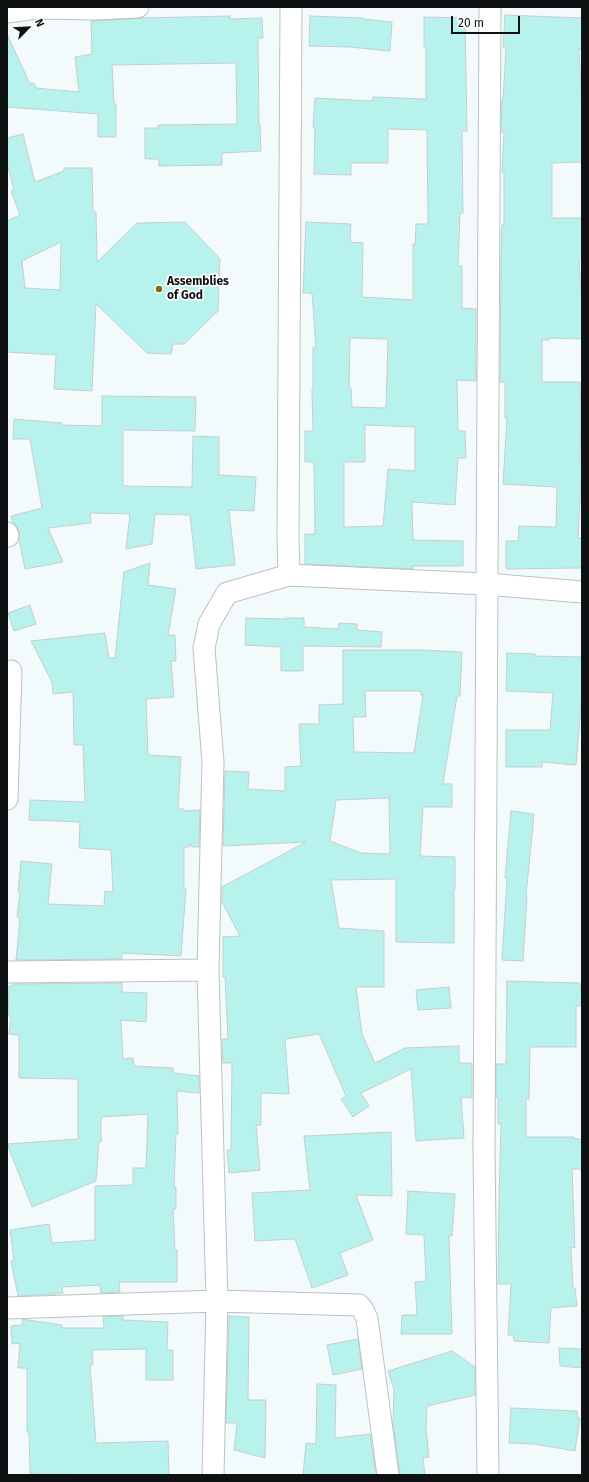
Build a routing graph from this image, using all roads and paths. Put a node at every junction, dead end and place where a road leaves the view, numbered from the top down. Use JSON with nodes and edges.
{"nodes":[{"id":1,"x":138,"y":7,"type":"edge"},
{"id":2,"x":291,"y":7,"type":"edge"},
{"id":3,"x":490,"y":7,"type":"edge"},
{"id":4,"x":37,"y":8,"type":"edge"},
{"id":5,"x":7,"y":12,"type":"edge"},
{"id":6,"x":289,"y":575,"type":"junction"},
{"id":7,"x":486,"y":584,"type":"junction"},
{"id":8,"x":582,"y":592,"type":"edge"},
{"id":9,"x":11,"y":671,"type":"dead end"},
{"id":10,"x":7,"y":799,"type":"edge"},
{"id":11,"x":208,"y":970,"type":"junction"},
{"id":12,"x":7,"y":972,"type":"edge"},
{"id":13,"x":217,"y":1301,"type":"junction"},
{"id":14,"x":7,"y":1308,"type":"edge"},
{"id":15,"x":213,"y":1475,"type":"edge"},
{"id":16,"x":388,"y":1475,"type":"edge"},
{"id":17,"x":488,"y":1475,"type":"edge"}],
"edges":[{"from":1,"to":4,"type":"street"},
{"from":2,"to":6,"type":"street"},
{"from":3,"to":7,"type":"street"},
{"from":4,"to":5,"type":"street"},
{"from":6,"to":7,"type":"street"},
{"from":6,"to":11,"type":"street"},
{"from":7,"to":8,"type":"street"},
{"from":7,"to":17,"type":"street"},
{"from":9,"to":10,"type":"street"},
{"from":11,"to":12,"type":"street"},
{"from":11,"to":13,"type":"street"},
{"from":13,"to":14,"type":"street"},
{"from":13,"to":15,"type":"street"},
{"from":13,"to":16,"type":"street"}]}
